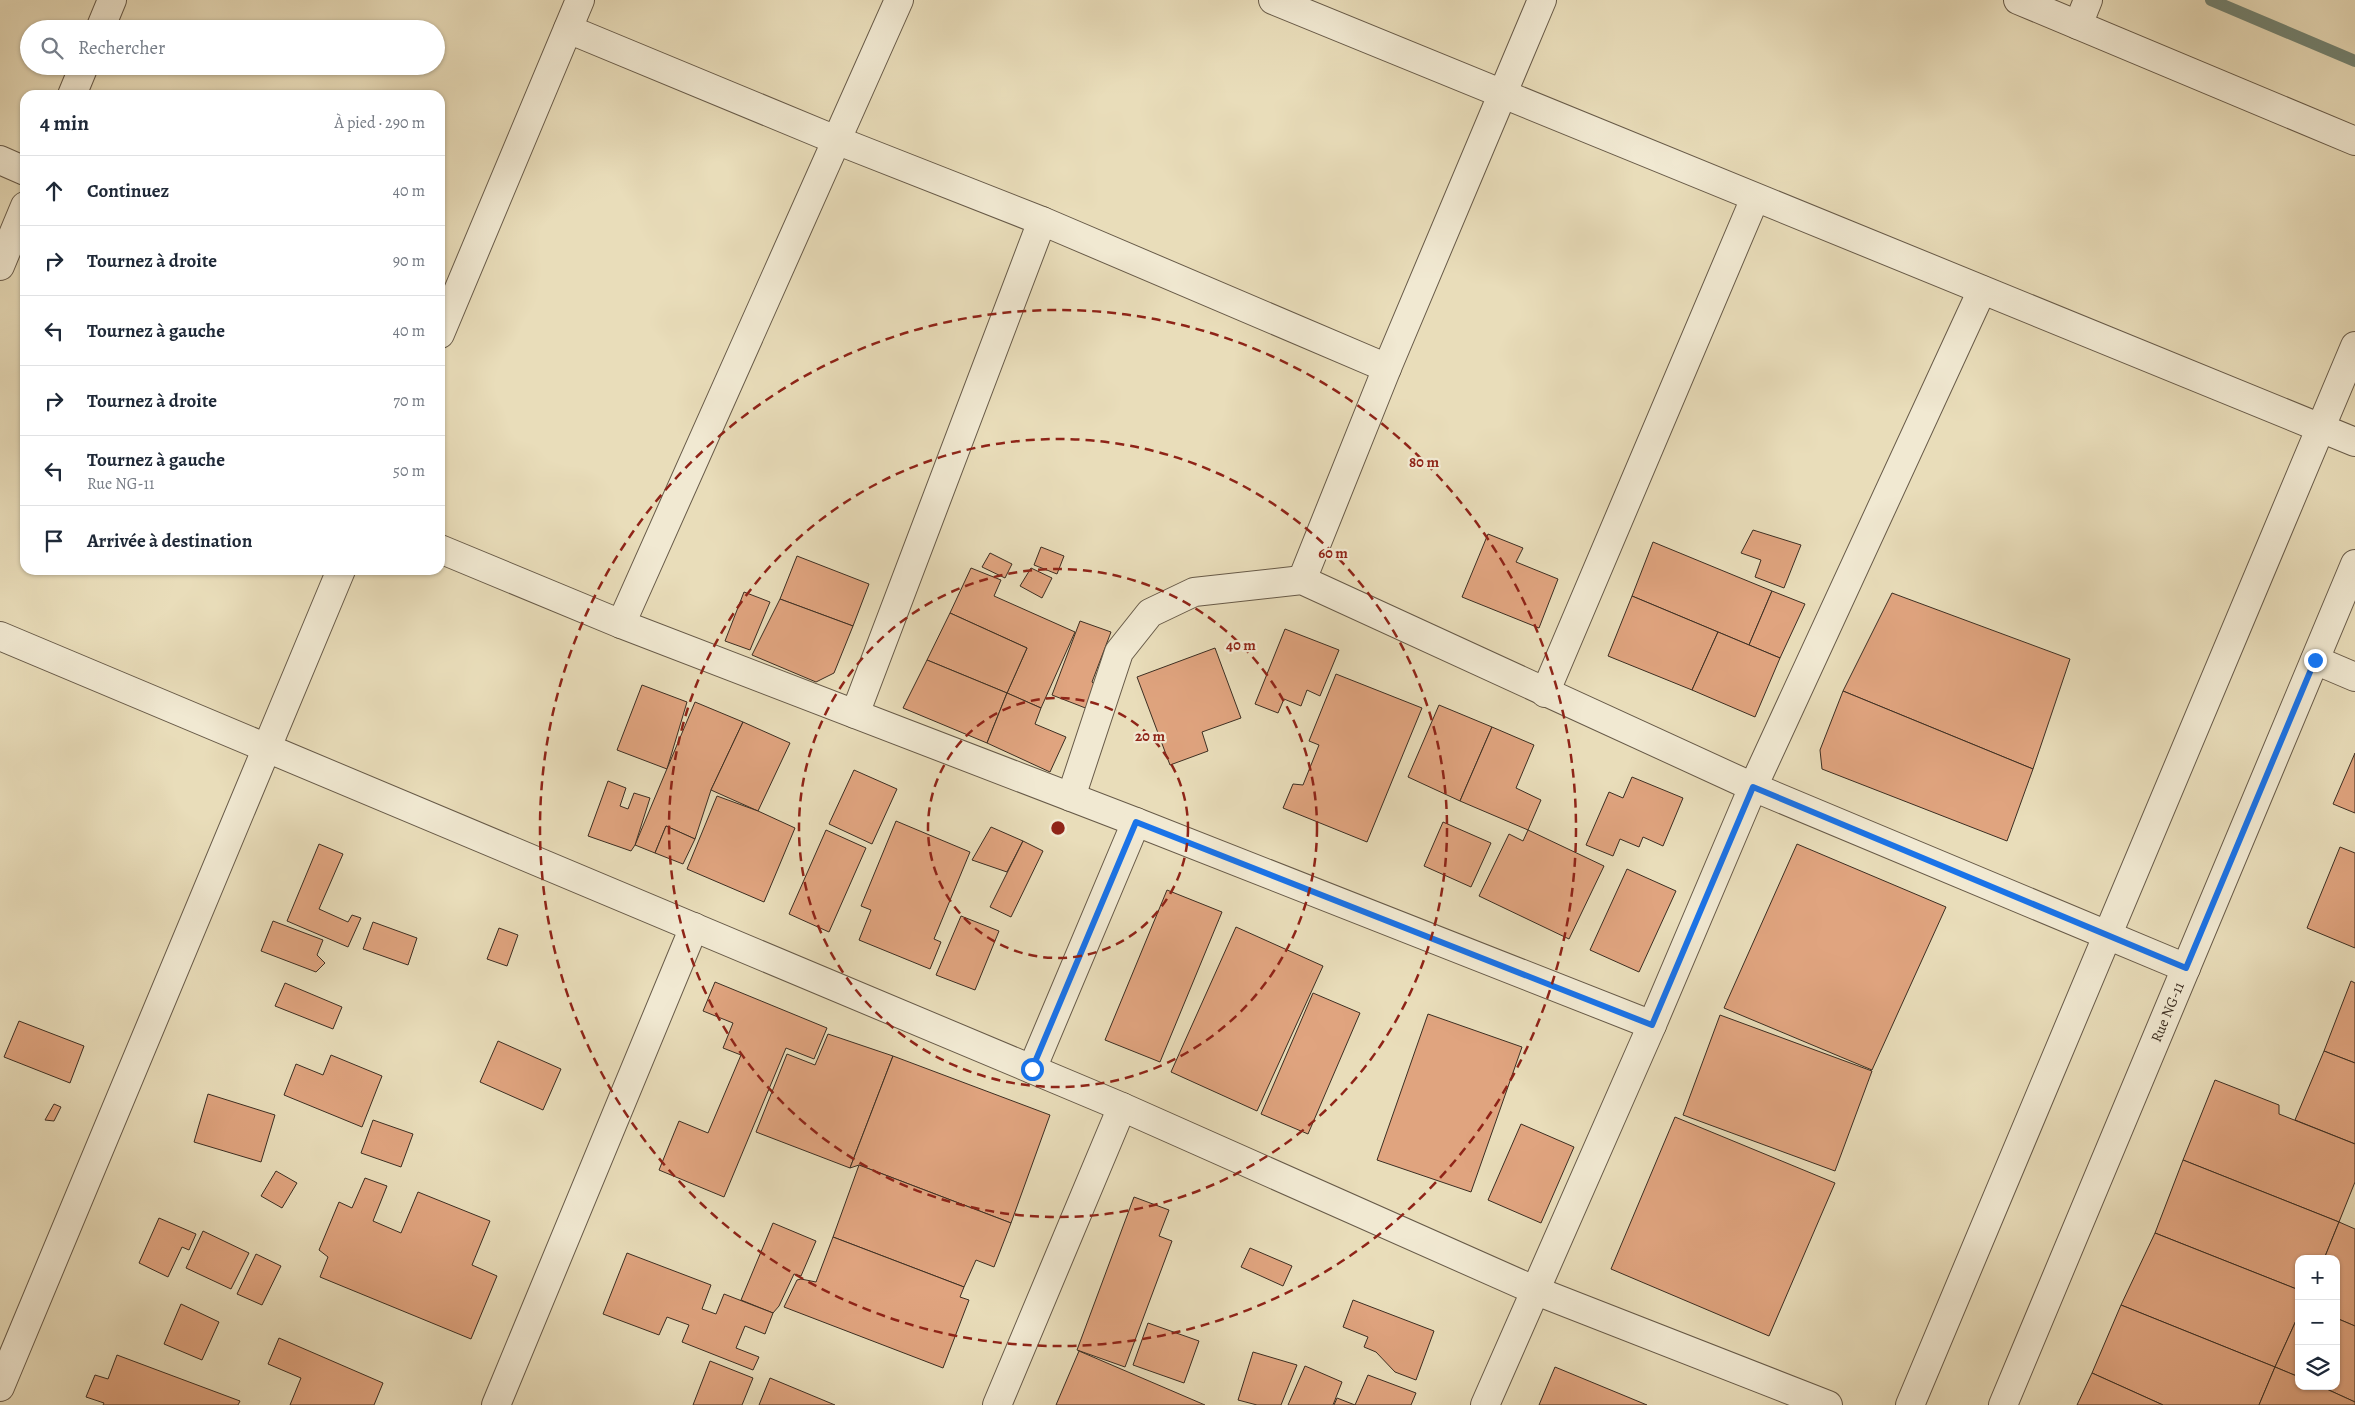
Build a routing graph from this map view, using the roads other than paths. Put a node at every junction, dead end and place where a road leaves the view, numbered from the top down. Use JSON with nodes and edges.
{"nodes":[{"id":1,"x":112,"y":0,"type":"edge"},
{"id":2,"x":580,"y":0,"type":"edge"},
{"id":3,"x":899,"y":0,"type":"edge"},
{"id":4,"x":1273,"y":0,"type":"edge"},
{"id":5,"x":1542,"y":0,"type":"edge"},
{"id":6,"x":2018,"y":0,"type":"edge"},
{"id":7,"x":2088,"y":0,"type":"edge"},
{"id":8,"x":104,"y":20,"type":"edge"},
{"id":9,"x":2078,"y":25,"type":"junction"},
{"id":10,"x":568,"y":29,"type":"junction"},
{"id":11,"x":80,"y":75,"type":"edge"},
{"id":12,"x":74,"y":90,"type":"edge"},
{"id":13,"x":1502,"y":94,"type":"junction"},
{"id":14,"x":836,"y":140,"type":"junction"},
{"id":15,"x":2355,"y":141,"type":"edge"},
{"id":16,"x":0,"y":160,"type":"edge"},
{"id":17,"x":20,"y":169,"type":"edge"},
{"id":18,"x":1756,"y":198,"type":"junction"},
{"id":19,"x":20,"y":218,"type":"edge"},
{"id":20,"x":1042,"y":221,"type":"junction"},
{"id":21,"x":0,"y":266,"type":"edge"},
{"id":22,"x":1982,"y":290,"type":"junction"},
{"id":23,"x":445,"y":322,"type":"edge"},
{"id":24,"x":2355,"y":346,"type":"edge"},
{"id":25,"x":1387,"y":368,"type":"junction"},
{"id":26,"x":2321,"y":428,"type":"junction"},
{"id":27,"x":2355,"y":442,"type":"edge"},
{"id":28,"x":445,"y":551,"type":"edge"},
{"id":29,"x":2355,"y":564,"type":"edge"},
{"id":30,"x":339,"y":575,"type":"edge"},
{"id":31,"x":1302,"y":580,"type":"junction"},
{"id":32,"x":621,"y":624,"type":"junction"},
{"id":33,"x":0,"y":636,"type":"edge"},
{"id":34,"x":2315,"y":660,"type":"junction"},
{"id":35,"x":2355,"y":677,"type":"edge"},
{"id":36,"x":1545,"y":693,"type":"junction"},
{"id":37,"x":854,"y":714,"type":"junction"},
{"id":38,"x":267,"y":748,"type":"junction"},
{"id":39,"x":1753,"y":787,"type":"junction"},
{"id":40,"x":1071,"y":797,"type":"junction"},
{"id":41,"x":1136,"y":822,"type":"junction"},
{"id":42,"x":694,"y":927,"type":"junction"},
{"id":43,"x":2108,"y":935,"type":"junction"},
{"id":44,"x":2186,"y":968,"type":"junction"},
{"id":45,"x":1652,"y":1025,"type":"junction"},
{"id":46,"x":1032,"y":1069,"type":"junction"},
{"id":47,"x":1122,"y":1107,"type":"junction"},
{"id":48,"x":1534,"y":1290,"type":"junction"},
{"id":49,"x":0,"y":1387,"type":"edge"},
{"id":50,"x":496,"y":1405,"type":"edge"},
{"id":51,"x":997,"y":1405,"type":"edge"},
{"id":52,"x":1485,"y":1405,"type":"edge"},
{"id":53,"x":1828,"y":1405,"type":"edge"},
{"id":54,"x":1910,"y":1405,"type":"edge"},
{"id":55,"x":2003,"y":1405,"type":"edge"}],
"edges":[{"from":1,"to":8,"type":"street"},
{"from":2,"to":10,"type":"street"},
{"from":3,"to":14,"type":"street"},
{"from":4,"to":13,"type":"street"},
{"from":5,"to":13,"type":"street"},
{"from":6,"to":9,"type":"street"},
{"from":7,"to":9,"type":"street"},
{"from":9,"to":15,"type":"street"},
{"from":10,"to":14,"type":"street"},
{"from":10,"to":23,"type":"street"},
{"from":11,"to":12,"type":"street"},
{"from":13,"to":18,"type":"street"},
{"from":13,"to":25,"type":"street"},
{"from":14,"to":20,"type":"street"},
{"from":14,"to":32,"type":"street"},
{"from":16,"to":17,"type":"street"},
{"from":18,"to":22,"type":"street"},
{"from":18,"to":36,"type":"street"},
{"from":19,"to":21,"type":"street"},
{"from":20,"to":25,"type":"street"},
{"from":20,"to":37,"type":"street"},
{"from":22,"to":26,"type":"street"},
{"from":22,"to":39,"type":"street"},
{"from":24,"to":26,"type":"street"},
{"from":25,"to":31,"type":"street"},
{"from":26,"to":27,"type":"street"},
{"from":26,"to":43,"type":"street"},
{"from":28,"to":32,"type":"street"},
{"from":29,"to":34,"type":"street","name":"Rue NG-11"},
{"from":30,"to":38,"type":"street"},
{"from":31,"to":36,"type":"street"},
{"from":31,"to":40,"type":"street"},
{"from":32,"to":37,"type":"street"},
{"from":33,"to":38,"type":"street"},
{"from":34,"to":35,"type":"street"},
{"from":34,"to":44,"type":"street","name":"Rue NG-11"},
{"from":36,"to":39,"type":"street"},
{"from":37,"to":40,"type":"street"},
{"from":38,"to":42,"type":"street"},
{"from":38,"to":49,"type":"street"},
{"from":39,"to":43,"type":"street"},
{"from":39,"to":45,"type":"street"},
{"from":40,"to":41,"type":"street"},
{"from":41,"to":45,"type":"street"},
{"from":41,"to":46,"type":"street"},
{"from":42,"to":46,"type":"street"},
{"from":42,"to":50,"type":"street"},
{"from":43,"to":44,"type":"street"},
{"from":43,"to":54,"type":"street"},
{"from":44,"to":55,"type":"street","name":"Rue NG-11"},
{"from":45,"to":48,"type":"street"},
{"from":46,"to":47,"type":"street"},
{"from":47,"to":48,"type":"street"},
{"from":47,"to":51,"type":"street"},
{"from":48,"to":52,"type":"street"},
{"from":48,"to":53,"type":"street"}]}
